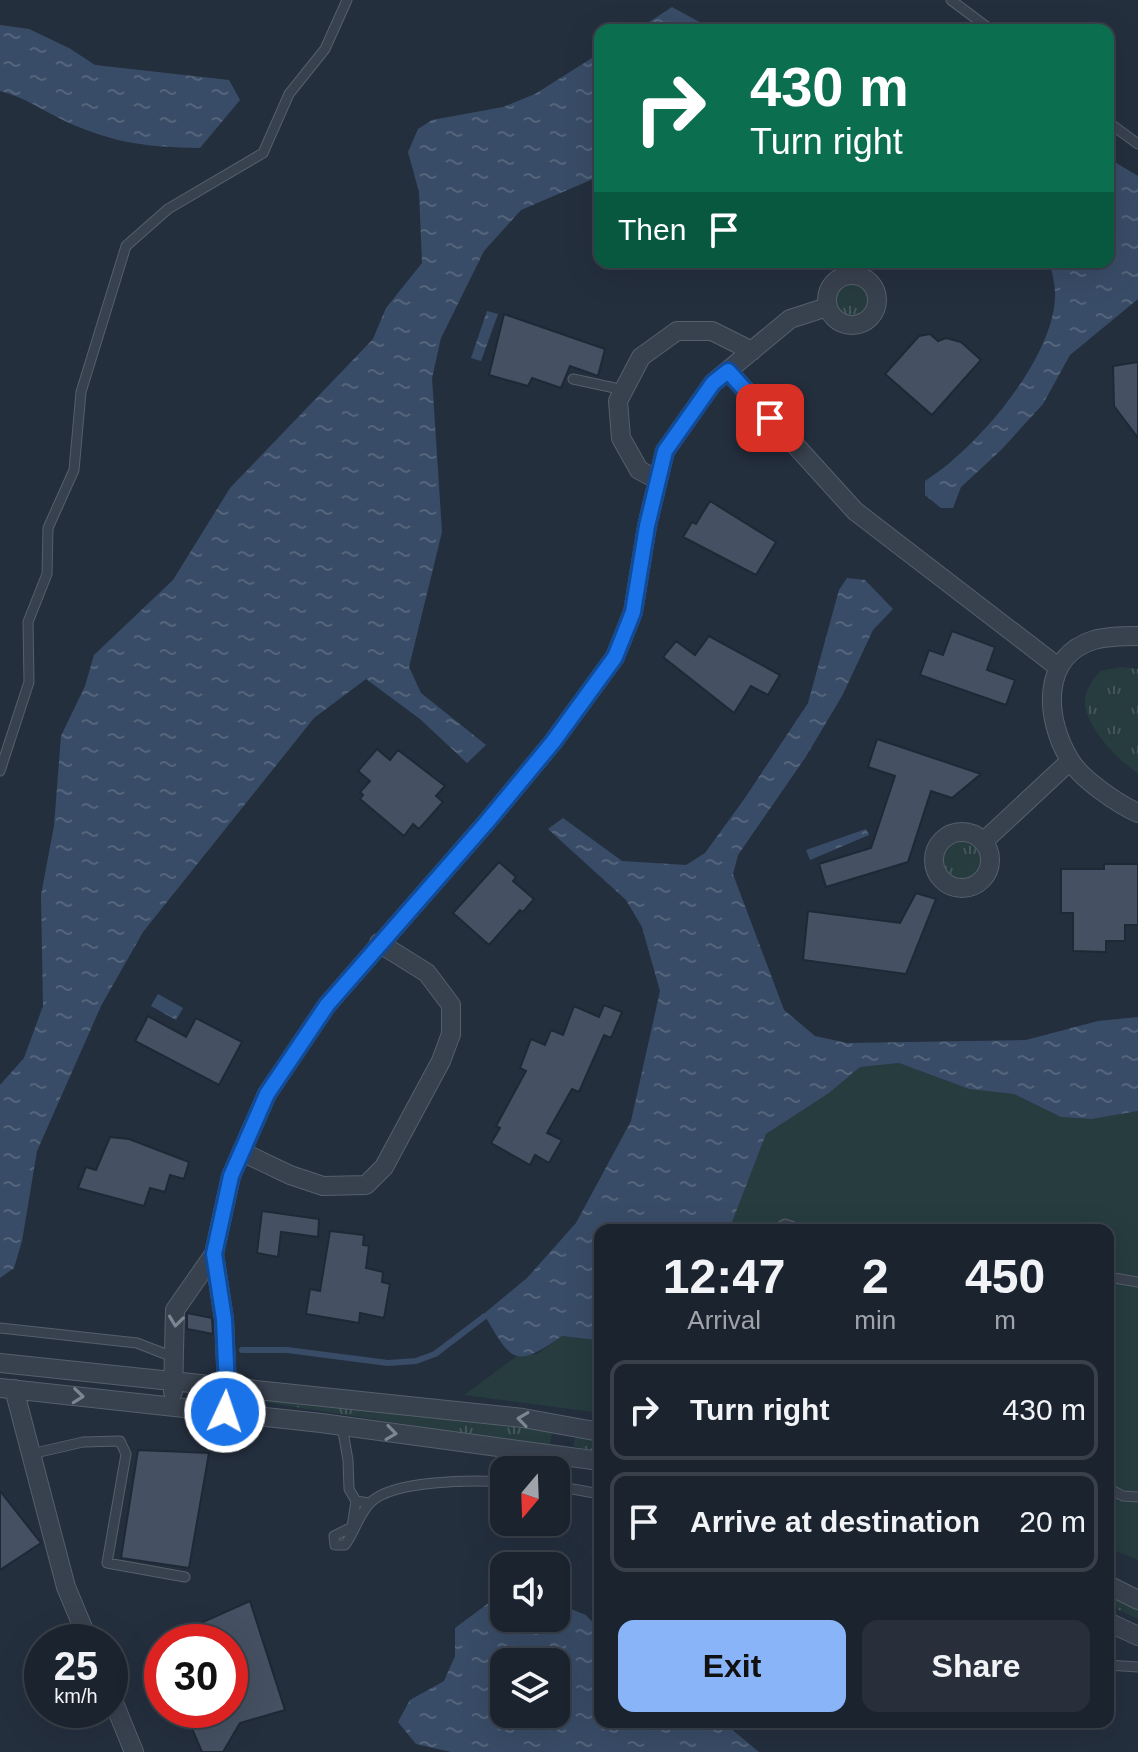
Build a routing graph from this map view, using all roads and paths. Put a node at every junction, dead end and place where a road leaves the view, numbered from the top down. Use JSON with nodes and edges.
{"nodes":[{"id":1,"x":347,"y":0,"type":"edge"},
{"id":2,"x":951,"y":0,"type":"edge"},
{"id":3,"x":983,"y":24,"type":"edge"},
{"id":4,"x":1114,"y":126,"type":"edge"},
{"id":5,"x":1138,"y":144,"type":"edge"},
{"id":6,"x":827,"y":307,"type":"dead end"},
{"id":7,"x":752,"y":351,"type":"junction"},
{"id":8,"x":728,"y":371,"type":"junction"},
{"id":9,"x":573,"y":379,"type":"dead end"},
{"id":10,"x":624,"y":390,"type":"junction"},
{"id":11,"x":658,"y":480,"type":"junction"},
{"id":12,"x":1138,"y":636,"type":"edge"},
{"id":13,"x":1058,"y":667,"type":"junction"},
{"id":14,"x":1070,"y":761,"type":"junction"},
{"id":15,"x":0,"y":771,"type":"edge"},
{"id":16,"x":1138,"y":813,"type":"edge"},
{"id":17,"x":983,"y":842,"type":"dead end"},
{"id":18,"x":379,"y":943,"type":"junction"},
{"id":19,"x":242,"y":1152,"type":"junction"},
{"id":20,"x":214,"y":1254,"type":"junction"},
{"id":21,"x":1114,"y":1278,"type":"edge"},
{"id":22,"x":1138,"y":1282,"type":"edge"},
{"id":23,"x":0,"y":1328,"type":"edge"},
{"id":24,"x":173,"y":1357,"type":"junction"},
{"id":25,"x":0,"y":1363,"type":"edge"},
{"id":26,"x":171,"y":1381,"type":"junction"},
{"id":27,"x":227,"y":1387,"type":"junction"},
{"id":28,"x":7,"y":1389,"type":"edge"},
{"id":29,"x":175,"y":1407,"type":"junction"},
{"id":30,"x":225,"y":1412,"type":"junction"},
{"id":31,"x":342,"y":1426,"type":"junction"},
{"id":32,"x":594,"y":1431,"type":"edge"},
{"id":33,"x":31,"y":1454,"type":"junction"},
{"id":34,"x":594,"y":1460,"type":"edge"},
{"id":35,"x":490,"y":1481,"type":"edge"},
{"id":36,"x":570,"y":1487,"type":"edge"},
{"id":37,"x":1114,"y":1491,"type":"edge"},
{"id":38,"x":594,"y":1492,"type":"edge"},
{"id":39,"x":1138,"y":1497,"type":"edge"},
{"id":40,"x":356,"y":1501,"type":"junction"},
{"id":41,"x":369,"y":1503,"type":"junction"},
{"id":42,"x":185,"y":1577,"type":"dead end"},
{"id":43,"x":1114,"y":1588,"type":"edge"},
{"id":44,"x":1138,"y":1600,"type":"edge"},
{"id":45,"x":81,"y":1624,"type":"edge"},
{"id":46,"x":1114,"y":1625,"type":"edge"},
{"id":47,"x":1138,"y":1636,"type":"edge"},
{"id":48,"x":1114,"y":1665,"type":"edge"},
{"id":49,"x":1138,"y":1667,"type":"edge"},
{"id":50,"x":124,"y":1728,"type":"edge"},
{"id":51,"x":134,"y":1752,"type":"edge"}],
"edges":[{"from":1,"to":15,"type":"lane"},
{"from":2,"to":3,"type":"lane"},
{"from":4,"to":5,"type":"lane"},
{"from":6,"to":7,"type":"street"},
{"from":7,"to":8,"type":"street"},
{"from":7,"to":10,"type":"street"},
{"from":8,"to":11,"type":"street"},
{"from":8,"to":13,"type":"street"},
{"from":9,"to":10,"type":"lane"},
{"from":10,"to":11,"type":"street"},
{"from":11,"to":18,"type":"street"},
{"from":12,"to":13,"type":"street"},
{"from":13,"to":14,"type":"street"},
{"from":14,"to":16,"type":"street"},
{"from":14,"to":17,"type":"street"},
{"from":18,"to":19,"type":"street"},
{"from":18,"to":19,"type":"street"},
{"from":19,"to":20,"type":"street"},
{"from":20,"to":24,"type":"street","one_way":true},
{"from":20,"to":27,"type":"street"},
{"from":21,"to":22,"type":"lane"},
{"from":23,"to":24,"type":"lane"},
{"from":24,"to":26,"type":"street"},
{"from":25,"to":26,"type":"street"},
{"from":26,"to":27,"type":"street"},
{"from":26,"to":29,"type":"street"},
{"from":27,"to":30,"type":"street"},
{"from":32,"to":27,"type":"street","one_way":true},
{"from":28,"to":29,"type":"street","one_way":true},
{"from":28,"to":33,"type":"street"},
{"from":29,"to":30,"type":"street"},
{"from":30,"to":31,"type":"street"},
{"from":31,"to":34,"type":"street","one_way":true},
{"from":31,"to":40,"type":"lane"},
{"from":33,"to":42,"type":"lane"},
{"from":33,"to":45,"type":"street"},
{"from":35,"to":41,"type":"lane"},
{"from":36,"to":38,"type":"lane"},
{"from":37,"to":39,"type":"lane"},
{"from":40,"to":41,"type":"lane"},
{"from":40,"to":41,"type":"lane"},
{"from":43,"to":44,"type":"street"},
{"from":46,"to":47,"type":"street"},
{"from":48,"to":49,"type":"lane"},
{"from":50,"to":51,"type":"street"}]}
